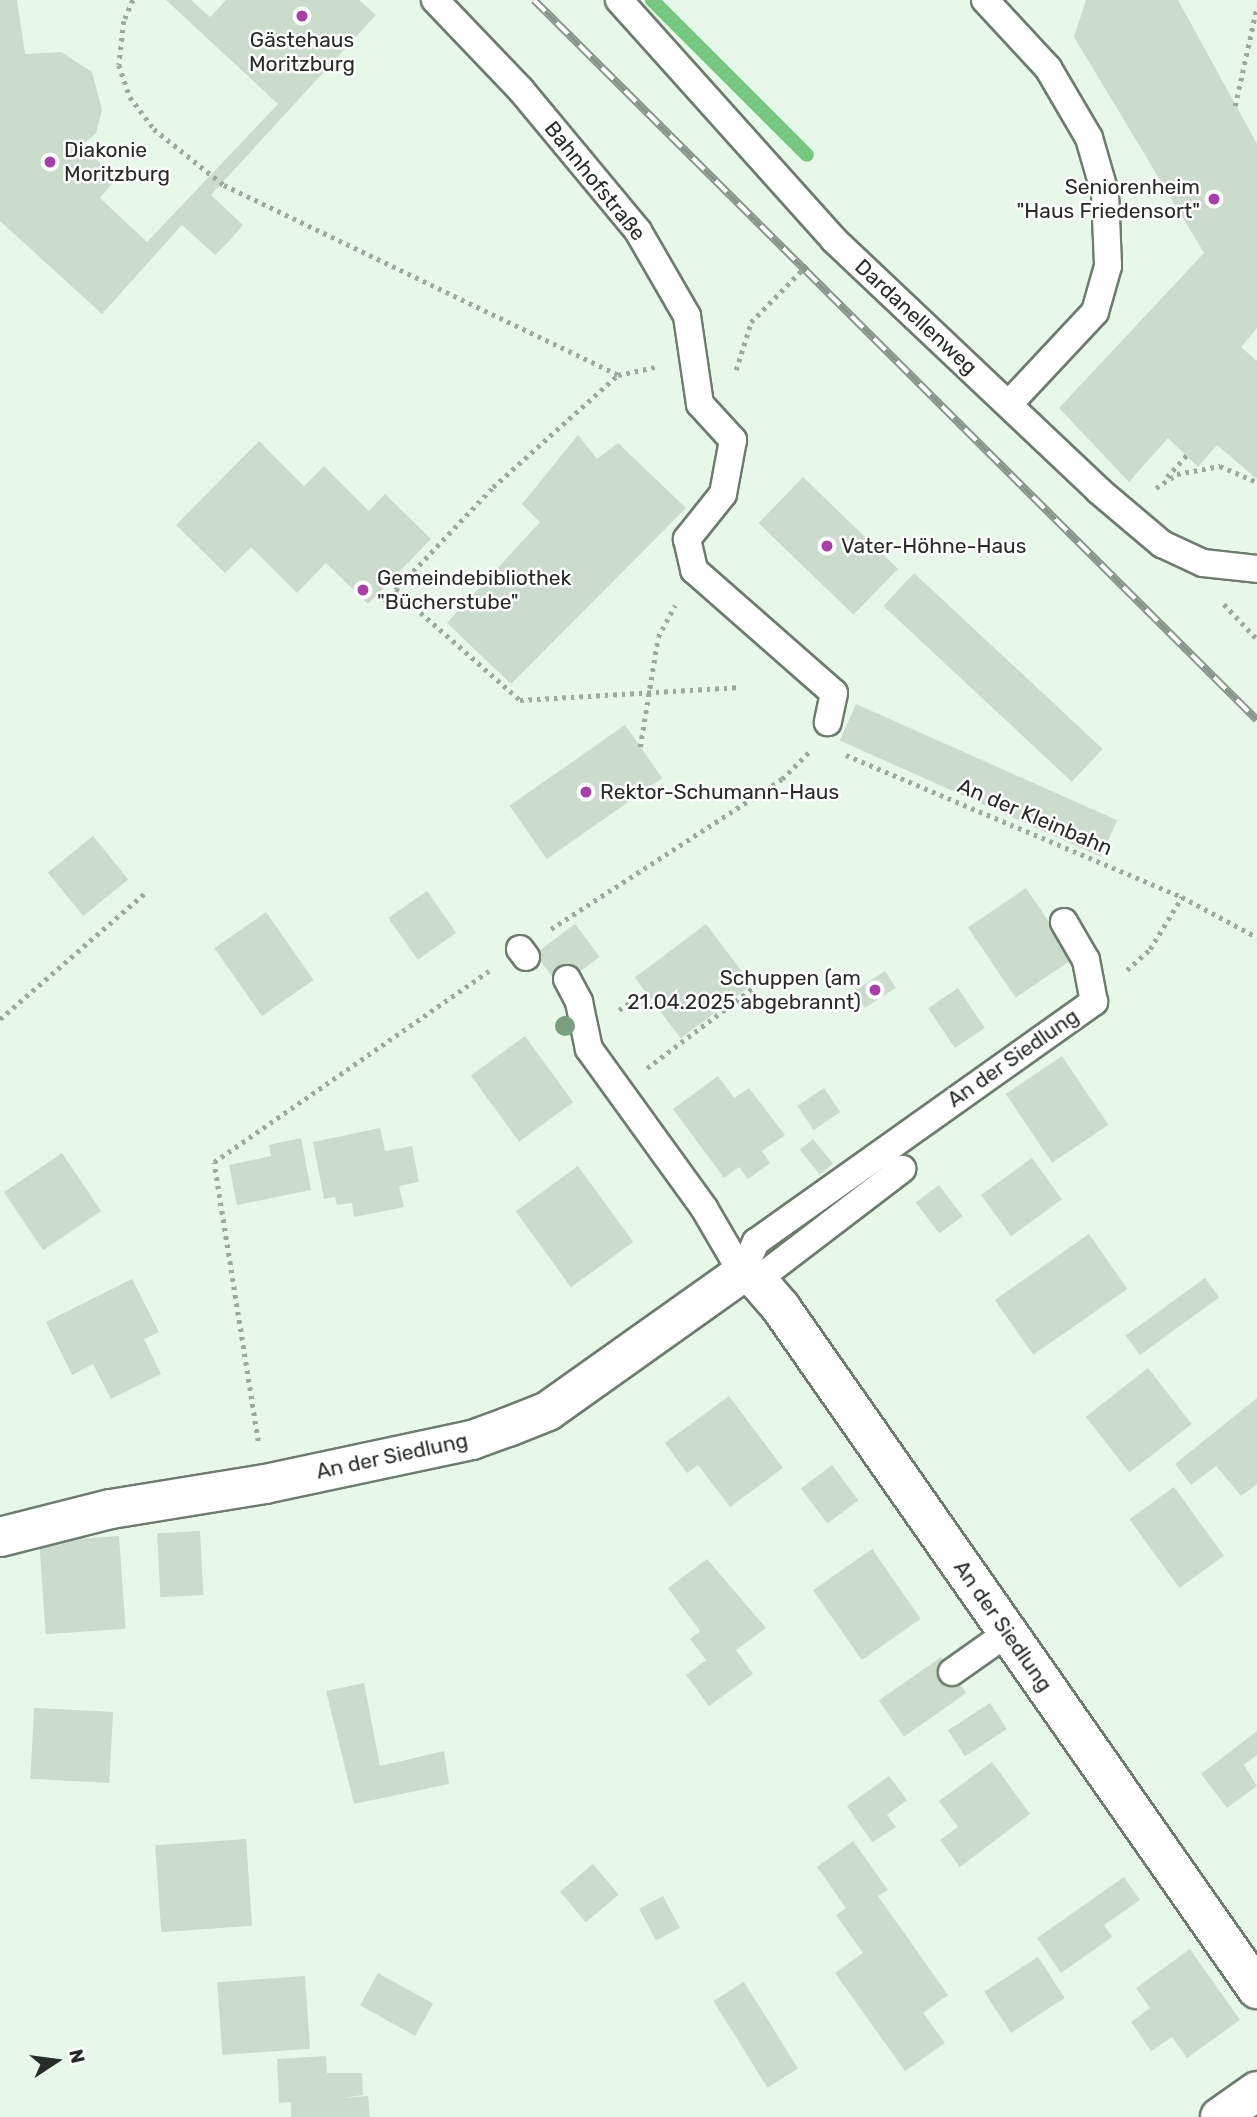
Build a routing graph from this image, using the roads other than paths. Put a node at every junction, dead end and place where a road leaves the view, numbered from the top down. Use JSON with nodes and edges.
{"nodes":[{"id":1,"x":435,"y":0,"type":"edge"},
{"id":2,"x":619,"y":0,"type":"edge"},
{"id":3,"x":985,"y":0,"type":"edge"},
{"id":4,"x":1009,"y":404,"type":"junction"},
{"id":5,"x":1257,"y":569,"type":"edge"},
{"id":6,"x":828,"y":722,"type":"road end"},
{"id":7,"x":1064,"y":922,"type":"dead end"},
{"id":8,"x":567,"y":979,"type":"dead end"},
{"id":9,"x":902,"y":1169,"type":"dead end"},
{"id":10,"x":749,"y":1277,"type":"junction"},
{"id":11,"x":0,"y":1537,"type":"edge"},
{"id":12,"x":1007,"y":1633,"type":"junction"},
{"id":13,"x":952,"y":1672,"type":"dead end"},
{"id":14,"x":1257,"y":1989,"type":"edge"},
{"id":15,"x":1257,"y":2091,"type":"edge"},
{"id":16,"x":1220,"y":2117,"type":"edge"}],
"edges":[{"from":1,"to":6,"type":"lane","name":"Bahnhofstraße"},
{"from":2,"to":4,"type":"lane","name":"Dardanellenweg"},
{"from":3,"to":4,"type":"lane"},
{"from":4,"to":5,"type":"lane","name":"Dardanellenweg"},
{"from":7,"to":10,"type":"lane","name":"An der Siedlung"},
{"from":8,"to":10,"type":"lane"},
{"from":9,"to":10,"type":"lane"},
{"from":10,"to":11,"type":"street","name":"An der Siedlung"},
{"from":10,"to":12,"type":"street","name":"An der Siedlung"},
{"from":12,"to":13,"type":"lane"},
{"from":12,"to":14,"type":"street","name":"An der Siedlung"},
{"from":15,"to":16,"type":"street"}]}
